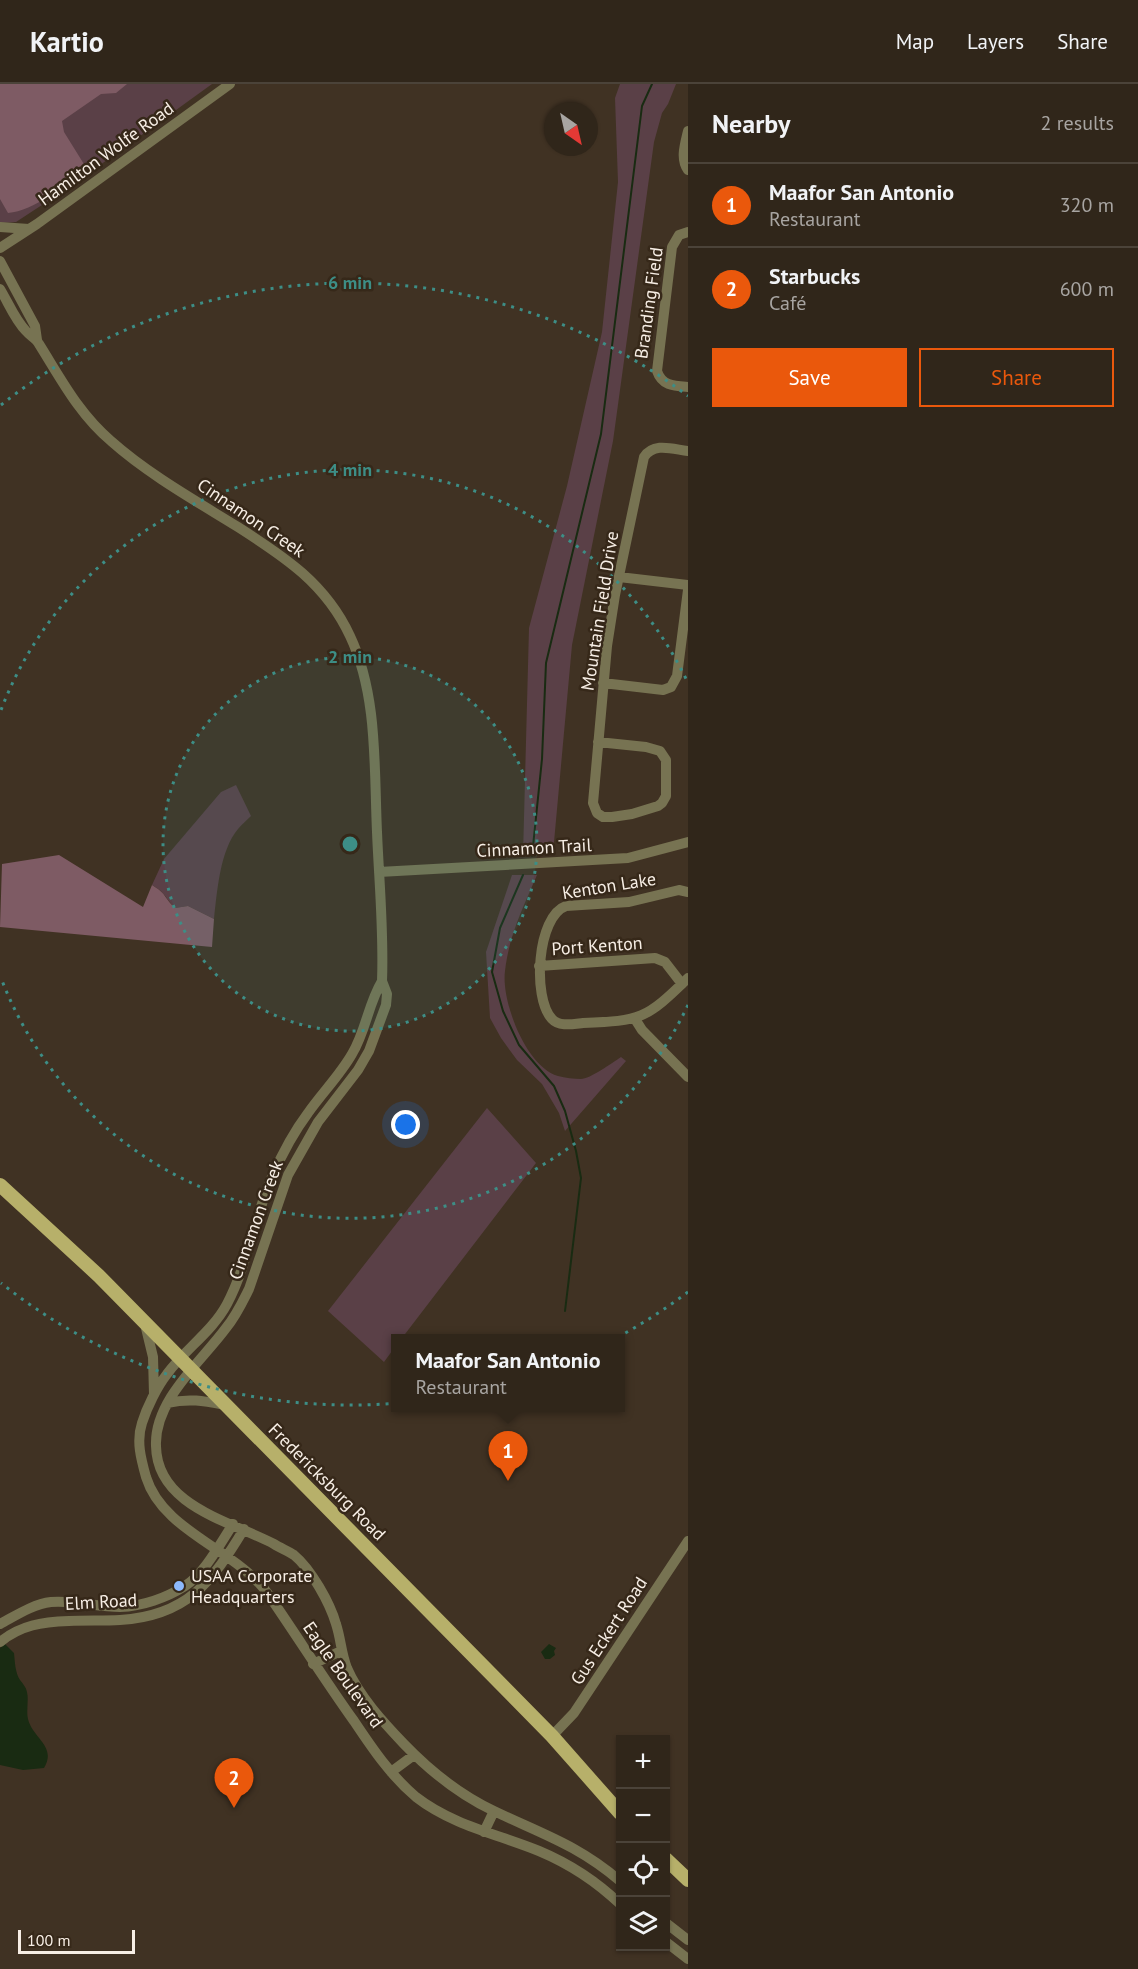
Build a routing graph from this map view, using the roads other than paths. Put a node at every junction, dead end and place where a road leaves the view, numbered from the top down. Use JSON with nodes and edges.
{"nodes":[{"id":1,"x":230,"y":84,"type":"edge"},
{"id":2,"x":688,"y":131,"type":"edge"},
{"id":3,"x":686,"y":168,"type":"edge"},
{"id":4,"x":0,"y":227,"type":"edge"},
{"id":5,"x":30,"y":229,"type":"junction"},
{"id":6,"x":688,"y":232,"type":"edge"},
{"id":7,"x":0,"y":248,"type":"edge"},
{"id":8,"x":0,"y":261,"type":"edge"},
{"id":9,"x":0,"y":289,"type":"edge"},
{"id":10,"x":37,"y":340,"type":"junction"},
{"id":11,"x":688,"y":387,"type":"edge"},
{"id":12,"x":688,"y":451,"type":"edge"},
{"id":13,"x":619,"y":577,"type":"junction"},
{"id":14,"x":688,"y":588,"type":"edge"},
{"id":15,"x":603,"y":683,"type":"junction"},
{"id":16,"x":598,"y":742,"type":"junction"},
{"id":17,"x":688,"y":842,"type":"edge"},
{"id":18,"x":379,"y":872,"type":"junction"},
{"id":19,"x":688,"y":891,"type":"edge"},
{"id":20,"x":539,"y":966,"type":"junction"},
{"id":21,"x":382,"y":981,"type":"junction"},
{"id":22,"x":685,"y":981,"type":"edge"},
{"id":23,"x":368,"y":1019,"type":"junction"},
{"id":24,"x":634,"y":1019,"type":"junction"},
{"id":25,"x":381,"y":1023,"type":"junction"},
{"id":26,"x":688,"y":1059,"type":"edge"},
{"id":27,"x":679,"y":1068,"type":"junction"},
{"id":28,"x":688,"y":1077,"type":"edge"},
{"id":29,"x":0,"y":1185,"type":"edge"},
{"id":30,"x":241,"y":1270,"type":"junction"},
{"id":31,"x":254,"y":1275,"type":"junction"},
{"id":32,"x":145,"y":1323,"type":"junction"},
{"id":33,"x":185,"y":1364,"type":"junction"},
{"id":34,"x":154,"y":1395,"type":"junction"},
{"id":35,"x":168,"y":1403,"type":"junction"},
{"id":36,"x":225,"y":1405,"type":"junction"},
{"id":37,"x":233,"y":1524,"type":"junction"},
{"id":38,"x":243,"y":1529,"type":"junction"},
{"id":39,"x":688,"y":1541,"type":"edge"},
{"id":40,"x":217,"y":1549,"type":"junction"},
{"id":41,"x":227,"y":1557,"type":"junction"},
{"id":42,"x":0,"y":1624,"type":"edge"},
{"id":43,"x":0,"y":1642,"type":"edge"},
{"id":44,"x":341,"y":1651,"type":"junction"},
{"id":45,"x":313,"y":1664,"type":"junction"},
{"id":46,"x":552,"y":1736,"type":"junction"},
{"id":47,"x":414,"y":1755,"type":"junction"},
{"id":48,"x":391,"y":1772,"type":"junction"},
{"id":49,"x":616,"y":1807,"type":"edge"},
{"id":50,"x":494,"y":1811,"type":"junction"},
{"id":51,"x":484,"y":1832,"type":"junction"},
{"id":52,"x":670,"y":1863,"type":"edge"},
{"id":53,"x":616,"y":1877,"type":"edge"},
{"id":54,"x":688,"y":1880,"type":"edge"},
{"id":55,"x":616,"y":1899,"type":"edge"},
{"id":56,"x":670,"y":1926,"type":"edge"},
{"id":57,"x":688,"y":1940,"type":"edge"},
{"id":58,"x":670,"y":1945,"type":"edge"},
{"id":59,"x":688,"y":1959,"type":"edge"}],
"edges":[{"from":1,"to":5,"type":"street","name":"Hamilton Wolfe Road"},
{"from":2,"to":3,"type":"street"},
{"from":4,"to":5,"type":"street"},
{"from":5,"to":7,"type":"street","name":"Hamilton Wolfe Road"},
{"from":6,"to":11,"type":"street","name":"Branding Field"},
{"from":8,"to":10,"type":"street","name":"Cinnamon Creek"},
{"from":9,"to":10,"type":"street","name":"Cinnamon Creek"},
{"from":10,"to":18,"type":"street","name":"Cinnamon Creek"},
{"from":12,"to":13,"type":"street","name":"Mountain Field Drive"},
{"from":13,"to":14,"type":"street"},
{"from":13,"to":15,"type":"street","name":"Mountain Field Drive"},
{"from":14,"to":15,"type":"street"},
{"from":15,"to":16,"type":"street","name":"Mountain Field Drive"},
{"from":16,"to":16,"type":"street","name":"Mountain Field Drive"},
{"from":17,"to":18,"type":"street","name":"Cinnamon Trail"},
{"from":18,"to":21,"type":"street","name":"Cinnamon Creek"},
{"from":19,"to":20,"type":"street","name":"Kenton Lake"},
{"from":20,"to":22,"type":"street","name":"Port Kenton"},
{"from":20,"to":24,"type":"street"},
{"from":21,"to":23,"type":"street","name":"Cinnamon Creek"},
{"from":21,"to":25,"type":"street","name":"Cinnamon Creek"},
{"from":22,"to":24,"type":"street"},
{"from":23,"to":25,"type":"street"},
{"from":23,"to":30,"type":"street","name":"Cinnamon Creek"},
{"from":24,"to":27,"type":"street"},
{"from":25,"to":31,"type":"street","name":"Cinnamon Creek"},
{"from":26,"to":27,"type":"street"},
{"from":27,"to":28,"type":"street"},
{"from":29,"to":32,"type":"main road","name":"Fredericksburg Road"},
{"from":30,"to":31,"type":"street"},
{"from":30,"to":33,"type":"street","name":"Cinnamon Creek"},
{"from":31,"to":33,"type":"street","name":"Cinnamon Creek"},
{"from":32,"to":33,"type":"main road","name":"Fredericksburg Road"},
{"from":32,"to":34,"type":"street"},
{"from":33,"to":34,"type":"street","name":"Eagle Boulevard"},
{"from":33,"to":35,"type":"street","name":"Eagle Boulevard"},
{"from":33,"to":36,"type":"main road","name":"Fredericksburg Road"},
{"from":34,"to":40,"type":"street","name":"Eagle Boulevard"},
{"from":35,"to":36,"type":"street"},
{"from":35,"to":37,"type":"street","name":"Eagle Boulevard"},
{"from":36,"to":46,"type":"main road","name":"Fredericksburg Road"},
{"from":37,"to":38,"type":"street","name":"Eagle Boulevard"},
{"from":37,"to":40,"type":"street","name":"Elm Road"},
{"from":38,"to":41,"type":"street","name":"Elm Road"},
{"from":38,"to":44,"type":"street","name":"Eagle Boulevard"},
{"from":39,"to":46,"type":"street","name":"Gus Eckert Road"},
{"from":40,"to":41,"type":"street","name":"Eagle Boulevard"},
{"from":40,"to":42,"type":"street","name":"Elm Road"},
{"from":41,"to":43,"type":"street","name":"Elm Road"},
{"from":41,"to":45,"type":"street","name":"Eagle Boulevard"},
{"from":44,"to":45,"type":"street"},
{"from":44,"to":47,"type":"street","name":"Eagle Boulevard"},
{"from":45,"to":48,"type":"street","name":"Eagle Boulevard"},
{"from":46,"to":49,"type":"main road","name":"Fredericksburg Road"},
{"from":47,"to":48,"type":"street"},
{"from":47,"to":50,"type":"street","name":"Eagle Boulevard"},
{"from":48,"to":51,"type":"street","name":"Eagle Boulevard"},
{"from":50,"to":51,"type":"street"},
{"from":50,"to":53,"type":"street","name":"Eagle Boulevard"},
{"from":51,"to":55,"type":"street","name":"Eagle Boulevard"},
{"from":52,"to":54,"type":"main road"},
{"from":56,"to":57,"type":"street"},
{"from":58,"to":59,"type":"street"}]}
